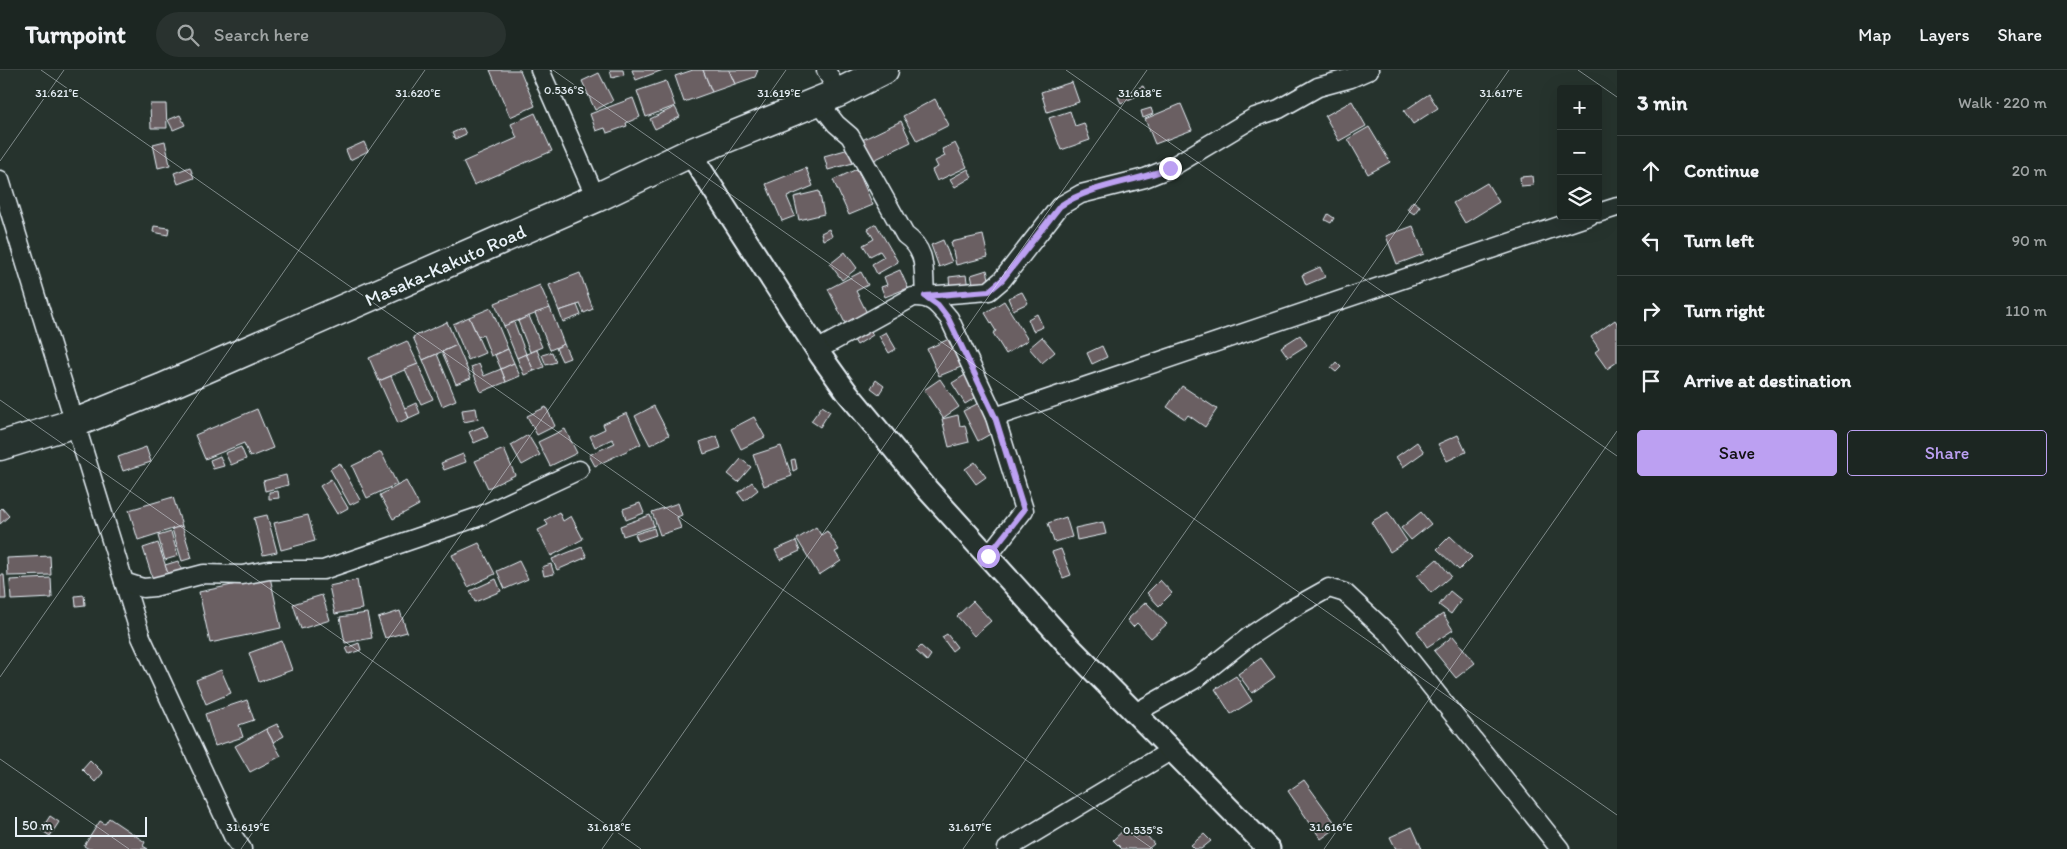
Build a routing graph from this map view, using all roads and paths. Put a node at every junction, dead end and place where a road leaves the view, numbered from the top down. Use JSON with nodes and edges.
{"nodes":[{"id":1,"x":540,"y":70,"type":"edge"},
{"id":2,"x":884,"y":70,"type":"edge"},
{"id":3,"x":1369,"y":70,"type":"edge"},
{"id":4,"x":827,"y":88,"type":"edge"},
{"id":5,"x":690,"y":153,"type":"junction"},
{"id":6,"x":0,"y":180,"type":"edge"},
{"id":7,"x":596,"y":198,"type":"junction"},
{"id":8,"x":1617,"y":207,"type":"edge"},
{"id":9,"x":1602,"y":212,"type":"edge"},
{"id":10,"x":1577,"y":220,"type":"edge"},
{"id":11,"x":925,"y":296,"type":"junction"},
{"id":12,"x":816,"y":350,"type":"junction"},
{"id":13,"x":995,"y":417,"type":"junction"},
{"id":14,"x":75,"y":422,"type":"junction"},
{"id":15,"x":0,"y":446,"type":"edge"},
{"id":16,"x":579,"y":470,"type":"dead end"},
{"id":17,"x":988,"y":556,"type":"junction"},
{"id":18,"x":124,"y":582,"type":"junction"},
{"id":19,"x":1135,"y":713,"type":"junction"},
{"id":20,"x":1172,"y":750,"type":"junction"},
{"id":21,"x":242,"y":849,"type":"edge"},
{"id":22,"x":1007,"y":849,"type":"edge"},
{"id":23,"x":1269,"y":849,"type":"edge"},
{"id":24,"x":1560,"y":849,"type":"edge"}],
"edges":[{"from":1,"to":7,"type":"street"},
{"from":2,"to":4,"type":"highway","name":"Masaka-Kakuto Road"},
{"from":3,"to":11,"type":"street"},
{"from":4,"to":5,"type":"highway","name":"Masaka-Kakuto Road"},
{"from":4,"to":11,"type":"street"},
{"from":5,"to":7,"type":"highway","name":"Masaka-Kakuto Road"},
{"from":5,"to":12,"type":"street"},
{"from":6,"to":14,"type":"street"},
{"from":7,"to":14,"type":"highway","name":"Masaka-Kakuto Road"},
{"from":8,"to":9,"type":"street"},
{"from":10,"to":13,"type":"street"},
{"from":11,"to":12,"type":"street"},
{"from":11,"to":13,"type":"street"},
{"from":12,"to":17,"type":"street"},
{"from":13,"to":17,"type":"street"},
{"from":14,"to":15,"type":"highway","name":"Masaka-Kakuto Road"},
{"from":14,"to":18,"type":"street"},
{"from":16,"to":18,"type":"street"},
{"from":17,"to":19,"type":"street"},
{"from":18,"to":21,"type":"street"},
{"from":19,"to":20,"type":"street"},
{"from":19,"to":24,"type":"street"},
{"from":20,"to":22,"type":"street"},
{"from":20,"to":23,"type":"street"}]}
